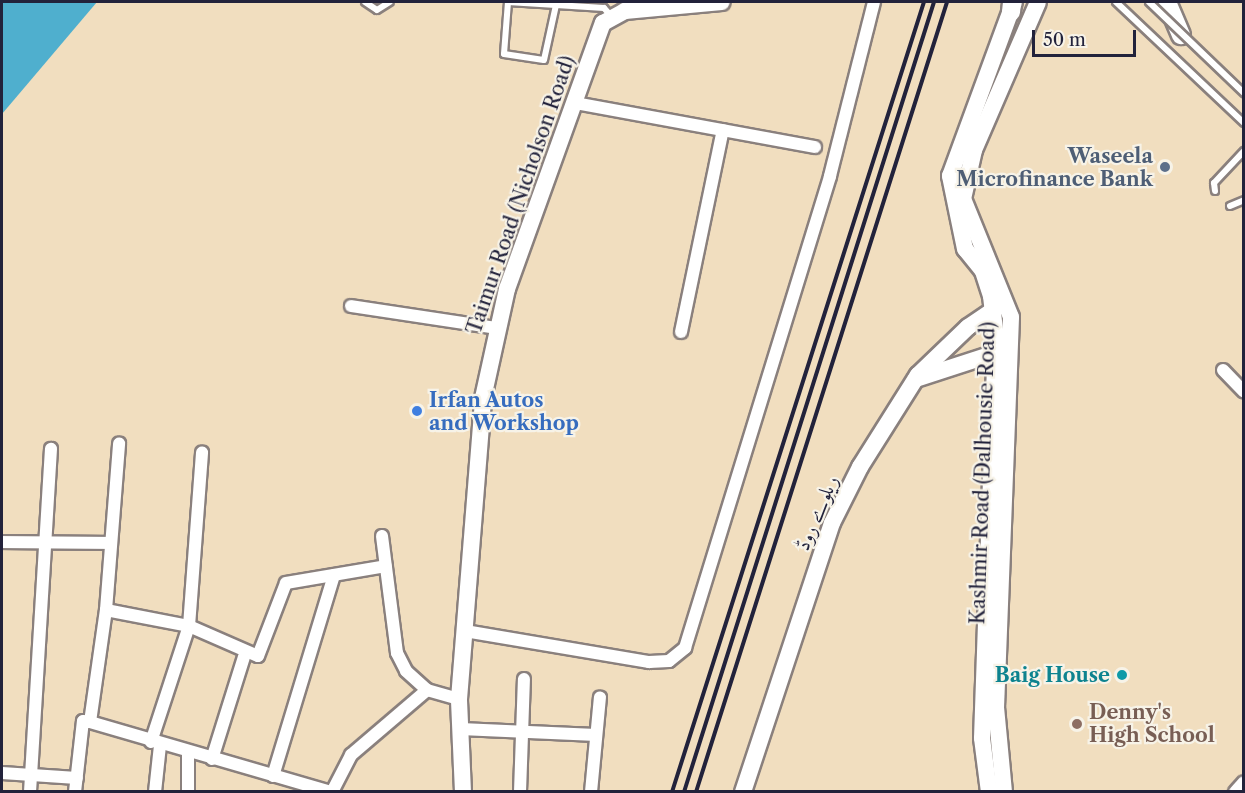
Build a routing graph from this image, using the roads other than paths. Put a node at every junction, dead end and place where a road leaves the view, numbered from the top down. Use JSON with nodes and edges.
{"nodes":[{"id":1,"x":365,"y":2,"type":"edge"},
{"id":2,"x":390,"y":2,"type":"edge"},
{"id":3,"x":508,"y":2,"type":"edge"},
{"id":4,"x":516,"y":2,"type":"edge"},
{"id":5,"x":717,"y":2,"type":"edge"},
{"id":6,"x":874,"y":2,"type":"edge"},
{"id":7,"x":1038,"y":2,"type":"edge"},
{"id":8,"x":1118,"y":2,"type":"edge"},
{"id":9,"x":1148,"y":2,"type":"edge"},
{"id":10,"x":1167,"y":2,"type":"edge"},
{"id":11,"x":556,"y":5,"type":"junction"},
{"id":12,"x":1012,"y":5,"type":"edge"},
{"id":13,"x":611,"y":16,"type":"junction"},
{"id":14,"x":1181,"y":35,"type":"junction"},
{"id":15,"x":1244,"y":94,"type":"edge"},
{"id":16,"x":575,"y":103,"type":"junction"},
{"id":17,"x":1244,"y":123,"type":"edge"},
{"id":18,"x":723,"y":130,"type":"junction"},
{"id":19,"x":815,"y":147,"type":"dead end"},
{"id":20,"x":1244,"y":151,"type":"edge"},
{"id":21,"x":1215,"y":191,"type":"dead end"},
{"id":22,"x":1244,"y":200,"type":"edge"},
{"id":23,"x":1230,"y":206,"type":"dead end"},
{"id":24,"x":1001,"y":305,"type":"junction"},
{"id":25,"x":351,"y":306,"type":"dead end"},
{"id":26,"x":496,"y":328,"type":"junction"},
{"id":27,"x":681,"y":332,"type":"dead end"},
{"id":28,"x":1004,"y":350,"type":"junction"},
{"id":29,"x":1222,"y":370,"type":"dead end"},
{"id":30,"x":916,"y":379,"type":"junction"},
{"id":31,"x":1244,"y":392,"type":"edge"},
{"id":32,"x":119,"y":444,"type":"dead end"},
{"id":33,"x":51,"y":449,"type":"dead end"},
{"id":34,"x":202,"y":452,"type":"dead end"},
{"id":35,"x":382,"y":536,"type":"dead end"},
{"id":36,"x":46,"y":540,"type":"junction"},
{"id":37,"x":2,"y":542,"type":"edge"},
{"id":38,"x":111,"y":543,"type":"junction"},
{"id":39,"x":386,"y":566,"type":"junction"},
{"id":40,"x":334,"y":575,"type":"junction"},
{"id":41,"x":106,"y":610,"type":"junction"},
{"id":42,"x":189,"y":626,"type":"junction"},
{"id":43,"x":465,"y":631,"type":"junction"},
{"id":44,"x":244,"y":657,"type":"dead end"},
{"id":45,"x":524,"y":679,"type":"dead end"},
{"id":46,"x":427,"y":690,"type":"junction"},
{"id":47,"x":600,"y":697,"type":"dead end"},
{"id":48,"x":459,"y":699,"type":"junction"},
{"id":49,"x":90,"y":722,"type":"junction"},
{"id":50,"x":460,"y":729,"type":"junction"},
{"id":51,"x":521,"y":732,"type":"junction"},
{"id":52,"x":596,"y":735,"type":"junction"},
{"id":53,"x":156,"y":744,"type":"junction"},
{"id":54,"x":188,"y":753,"type":"junction"},
{"id":55,"x":212,"y":759,"type":"junction"},
{"id":56,"x":2,"y":773,"type":"edge"},
{"id":57,"x":31,"y":775,"type":"junction"},
{"id":58,"x":273,"y":777,"type":"junction"},
{"id":59,"x":77,"y":778,"type":"junction"},
{"id":60,"x":1244,"y":782,"type":"edge"},
{"id":61,"x":30,"y":792,"type":"edge"},
{"id":62,"x":75,"y":792,"type":"edge"},
{"id":63,"x":155,"y":792,"type":"edge"},
{"id":64,"x":188,"y":792,"type":"edge"},
{"id":65,"x":332,"y":792,"type":"edge"},
{"id":66,"x":463,"y":792,"type":"edge"},
{"id":67,"x":520,"y":792,"type":"edge"},
{"id":68,"x":591,"y":792,"type":"edge"},
{"id":69,"x":743,"y":792,"type":"edge"},
{"id":70,"x":989,"y":792,"type":"edge"},
{"id":71,"x":1004,"y":792,"type":"edge"},
{"id":72,"x":1235,"y":792,"type":"edge"}],
"edges":[{"from":1,"to":2,"type":"lane"},
{"from":3,"to":4,"type":"lane"},
{"from":3,"to":11,"type":"lane"},
{"from":4,"to":11,"type":"lane"},
{"from":5,"to":13,"type":"main road"},
{"from":6,"to":43,"type":"street"},
{"from":7,"to":24,"type":"main road","name":"Kashmir Road (Dalhousie Road)"},
{"from":8,"to":17,"type":"main road"},
{"from":9,"to":14,"type":"main road"},
{"from":9,"to":15,"type":"lane","bridge":true},
{"from":10,"to":14,"type":"main road"},
{"from":11,"to":13,"type":"lane"},
{"from":12,"to":24,"type":"main road","name":"Kashmir Road (Dalhousie Road)"},
{"from":13,"to":16,"type":"main road","name":"Taimur Road (Nicholson Road)"},
{"from":14,"to":15,"type":"main road"},
{"from":16,"to":18,"type":"street"},
{"from":16,"to":26,"type":"main road","name":"Taimur Road (Nicholson Road)"},
{"from":18,"to":19,"type":"street"},
{"from":18,"to":27,"type":"street"},
{"from":20,"to":21,"type":"lane"},
{"from":22,"to":23,"type":"lane"},
{"from":24,"to":28,"type":"main road","name":"Kashmir Road (Dalhousie Road)"},
{"from":24,"to":30,"type":"main road","name":"ریلوے روڈ"},
{"from":25,"to":26,"type":"street"},
{"from":26,"to":43,"type":"main road","name":"Taimur Road (Nicholson Road)"},
{"from":28,"to":30,"type":"main road"},
{"from":28,"to":70,"type":"main road","name":"Kashmir Road (Dalhousie Road)"},
{"from":28,"to":71,"type":"main road","name":"Kashmir Road (Dalhousie Road)"},
{"from":29,"to":31,"type":"street"},
{"from":30,"to":69,"type":"main road","name":"ریلوے روڈ"},
{"from":32,"to":38,"type":"street"},
{"from":33,"to":36,"type":"street"},
{"from":34,"to":42,"type":"street"},
{"from":35,"to":39,"type":"street"},
{"from":36,"to":37,"type":"street"},
{"from":36,"to":38,"type":"street"},
{"from":36,"to":57,"type":"street"},
{"from":38,"to":41,"type":"street"},
{"from":39,"to":40,"type":"street"},
{"from":39,"to":46,"type":"street"},
{"from":40,"to":42,"type":"street"},
{"from":40,"to":58,"type":"street"},
{"from":41,"to":42,"type":"street"},
{"from":41,"to":49,"type":"street"},
{"from":42,"to":53,"type":"street"},
{"from":43,"to":48,"type":"main road","name":"Taimur Road (Nicholson Road)"},
{"from":44,"to":55,"type":"street"},
{"from":45,"to":51,"type":"street"},
{"from":46,"to":48,"type":"street"},
{"from":46,"to":65,"type":"street"},
{"from":47,"to":52,"type":"street"},
{"from":48,"to":50,"type":"main road","name":"Taimur Road (Nicholson Road)"},
{"from":49,"to":53,"type":"street"},
{"from":49,"to":59,"type":"street"},
{"from":50,"to":51,"type":"street"},
{"from":50,"to":66,"type":"main road","name":"Taimur Road (Nicholson Road)"},
{"from":51,"to":52,"type":"street"},
{"from":51,"to":67,"type":"street"},
{"from":52,"to":68,"type":"street"},
{"from":53,"to":54,"type":"street"},
{"from":53,"to":63,"type":"street"},
{"from":54,"to":55,"type":"street"},
{"from":54,"to":64,"type":"street"},
{"from":55,"to":58,"type":"street"},
{"from":56,"to":57,"type":"street"},
{"from":57,"to":59,"type":"street"},
{"from":57,"to":61,"type":"street"},
{"from":58,"to":65,"type":"street"},
{"from":59,"to":62,"type":"street"},
{"from":60,"to":72,"type":"street"}]}
